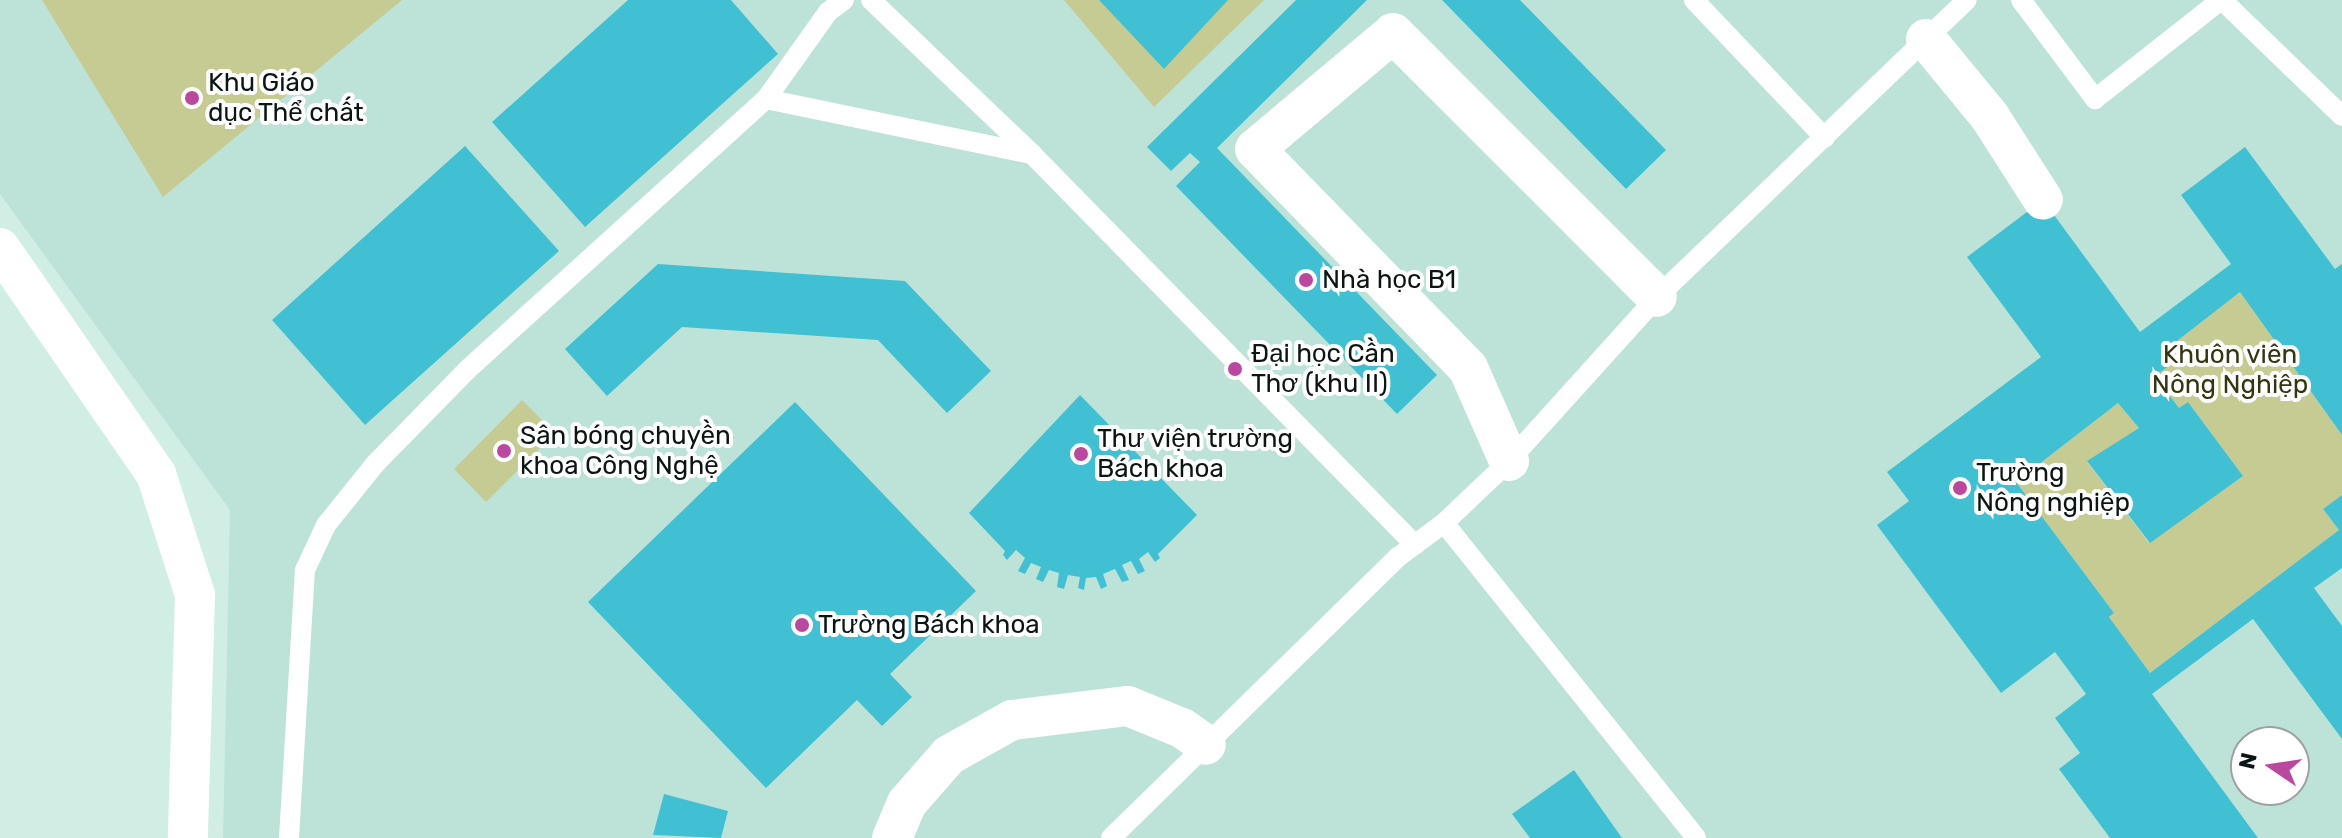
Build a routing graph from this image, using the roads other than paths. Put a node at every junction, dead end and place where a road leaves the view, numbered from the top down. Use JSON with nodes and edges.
{"nodes":[{"id":1,"x":844,"y":0,"type":"edge"},
{"id":2,"x":871,"y":0,"type":"edge"},
{"id":3,"x":1694,"y":0,"type":"edge"},
{"id":4,"x":1967,"y":0,"type":"edge"},
{"id":5,"x":2021,"y":0,"type":"edge"},
{"id":6,"x":2222,"y":0,"type":"edge"},
{"id":7,"x":1926,"y":39,"type":"junction"},
{"id":8,"x":766,"y":99,"type":"junction"},
{"id":9,"x":2342,"y":116,"type":"edge"},
{"id":10,"x":1825,"y":138,"type":"junction"},
{"id":11,"x":1032,"y":154,"type":"junction"},
{"id":12,"x":2043,"y":200,"type":"dead end"},
{"id":13,"x":0,"y":248,"type":"edge"},
{"id":14,"x":1657,"y":297,"type":"junction"},
{"id":15,"x":1509,"y":461,"type":"junction"},
{"id":16,"x":1444,"y":523,"type":"junction"},
{"id":17,"x":1415,"y":545,"type":"junction"},
{"id":18,"x":1206,"y":745,"type":"junction"},
{"id":19,"x":188,"y":838,"type":"edge"},
{"id":20,"x":289,"y":838,"type":"edge"},
{"id":21,"x":892,"y":838,"type":"edge"},
{"id":22,"x":1111,"y":838,"type":"edge"},
{"id":23,"x":1696,"y":838,"type":"edge"}],
"edges":[{"from":1,"to":8,"type":"lane"},
{"from":2,"to":11,"type":"lane"},
{"from":3,"to":10,"type":"lane"},
{"from":4,"to":7,"type":"lane"},
{"from":5,"to":6,"type":"lane"},
{"from":6,"to":9,"type":"lane"},
{"from":7,"to":10,"type":"lane"},
{"from":7,"to":12,"type":"street"},
{"from":8,"to":11,"type":"lane"},
{"from":8,"to":20,"type":"lane"},
{"from":10,"to":14,"type":"lane"},
{"from":11,"to":17,"type":"lane"},
{"from":13,"to":19,"type":"street"},
{"from":14,"to":15,"type":"lane"},
{"from":14,"to":15,"type":"street"},
{"from":15,"to":16,"type":"lane"},
{"from":16,"to":17,"type":"lane"},
{"from":16,"to":23,"type":"lane"},
{"from":17,"to":18,"type":"lane"},
{"from":18,"to":21,"type":"street"},
{"from":18,"to":22,"type":"lane"}]}
